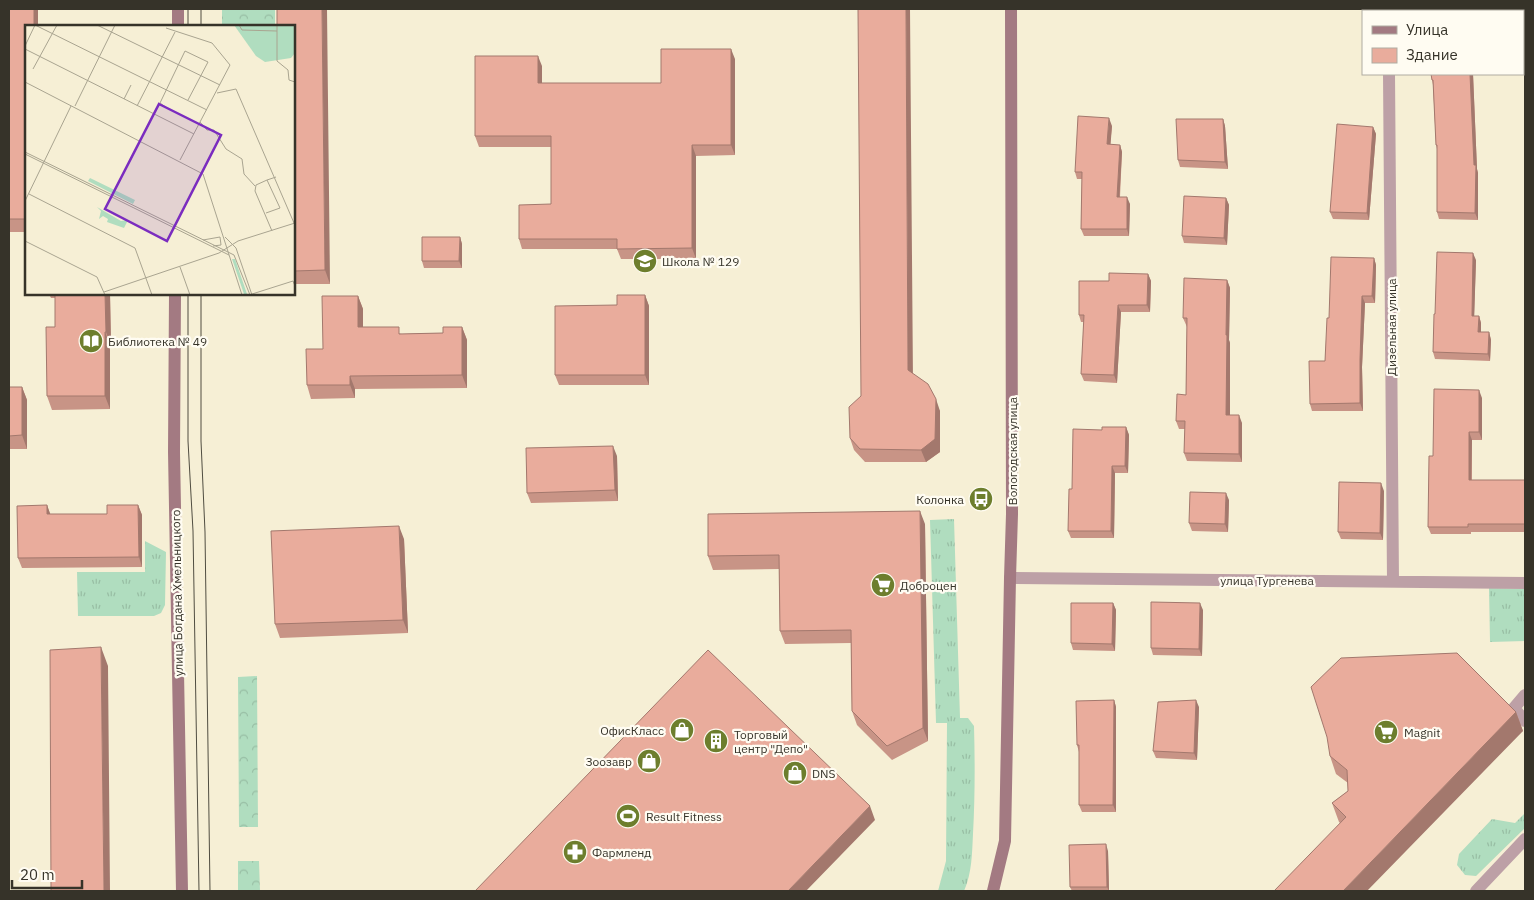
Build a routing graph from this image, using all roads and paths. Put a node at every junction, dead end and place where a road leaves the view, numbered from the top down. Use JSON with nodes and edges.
{"nodes":[{"id":1,"x":178,"y":9,"type":"edge"},
{"id":2,"x":1011,"y":9,"type":"edge"},
{"id":3,"x":178,"y":25,"type":"edge"},
{"id":4,"x":1389,"y":75,"type":"edge"},
{"id":5,"x":175,"y":295,"type":"edge"},
{"id":6,"x":1010,"y":578,"type":"junction"},
{"id":7,"x":1393,"y":581,"type":"junction"},
{"id":8,"x":1525,"y":583,"type":"edge"},
{"id":9,"x":1525,"y":694,"type":"edge"},
{"id":10,"x":1525,"y":721,"type":"edge"},
{"id":11,"x":1525,"y":839,"type":"edge"},
{"id":12,"x":182,"y":891,"type":"edge"},
{"id":13,"x":993,"y":891,"type":"edge"},
{"id":14,"x":1476,"y":891,"type":"edge"}],
"edges":[{"from":1,"to":3,"type":"main road"},
{"from":2,"to":6,"type":"main road","name":"Вологодская улица"},
{"from":4,"to":7,"type":"street","name":"Дизельная улица"},
{"from":5,"to":12,"type":"main road","name":"улица Богдана Хмельницкого"},
{"from":6,"to":7,"type":"street","name":"улица Тургенева"},
{"from":6,"to":13,"type":"main road","name":"Вологодская улица"},
{"from":7,"to":8,"type":"street","name":"улица Тургенева"},
{"from":9,"to":10,"type":"street"},
{"from":11,"to":14,"type":"street"}]}
